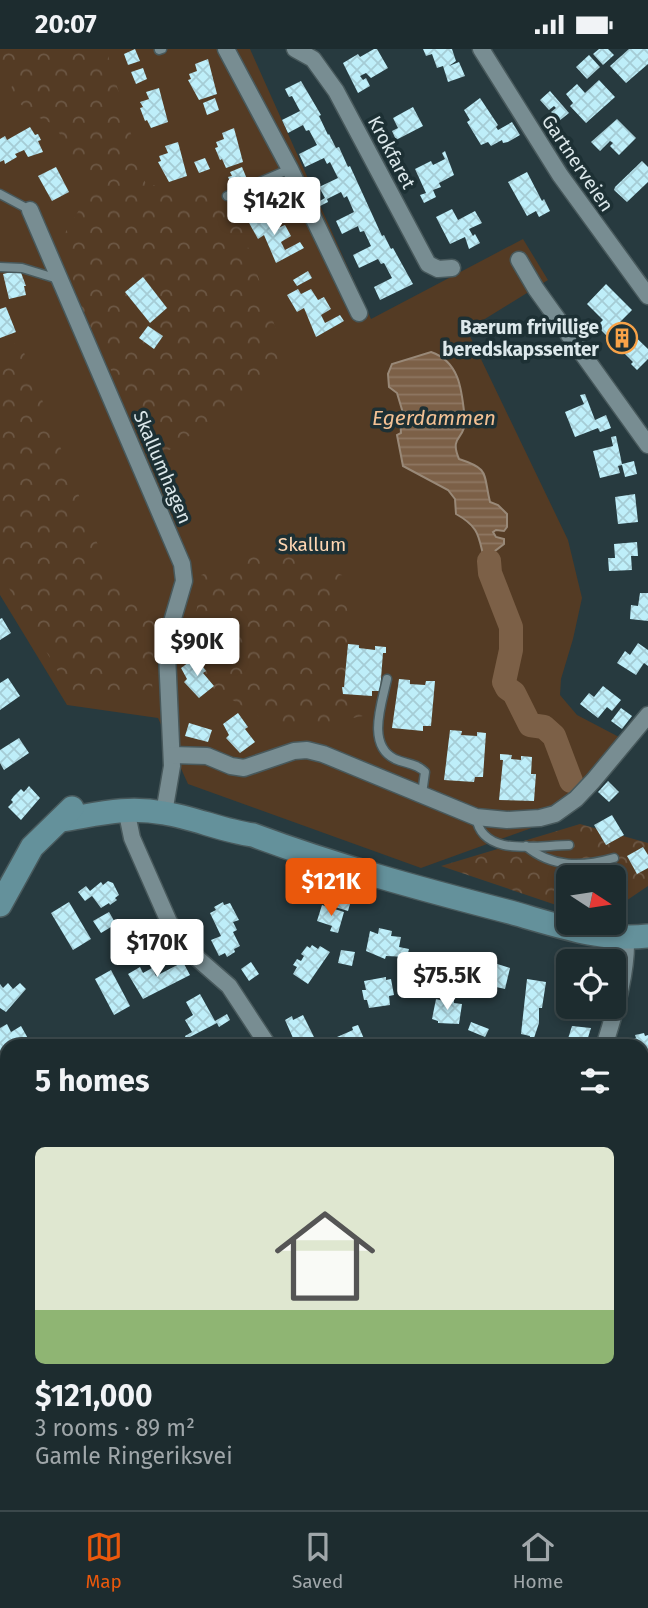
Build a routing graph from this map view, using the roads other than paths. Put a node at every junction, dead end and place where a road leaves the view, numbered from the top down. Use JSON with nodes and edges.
{"nodes":[{"id":1,"x":226,"y":49,"type":"edge"},
{"id":2,"x":295,"y":49,"type":"edge"},
{"id":3,"x":481,"y":49,"type":"edge"},
{"id":4,"x":290,"y":169,"type":"junction"},
{"id":5,"x":0,"y":194,"type":"edge"},
{"id":6,"x":227,"y":196,"type":"dead end"},
{"id":7,"x":30,"y":210,"type":"joint"},
{"id":8,"x":519,"y":260,"type":"dead end"},
{"id":9,"x":0,"y":267,"type":"edge"},
{"id":10,"x":452,"y":268,"type":"dead end"},
{"id":11,"x":61,"y":279,"type":"junction"},
{"id":12,"x":648,"y":296,"type":"edge"},
{"id":13,"x":359,"y":313,"type":"dead end"},
{"id":14,"x":648,"y":445,"type":"edge"},
{"id":15,"x":387,"y":679,"type":"dead end"},
{"id":16,"x":648,"y":715,"type":"edge"},
{"id":17,"x":172,"y":755,"type":"junction"},
{"id":18,"x":422,"y":794,"type":"junction"},
{"id":19,"x":166,"y":806,"type":"junction"},
{"id":20,"x":126,"y":809,"type":"junction"},
{"id":21,"x":476,"y":817,"type":"junction"},
{"id":22,"x":62,"y":820,"type":"junction"},
{"id":23,"x":569,"y":845,"type":"dead end"},
{"id":24,"x":526,"y":846,"type":"junction"},
{"id":25,"x":614,"y":858,"type":"dead end"},
{"id":26,"x":0,"y":905,"type":"edge"},
{"id":27,"x":637,"y":937,"type":"edge"},
{"id":28,"x":264,"y":1039,"type":"edge"},
{"id":29,"x":606,"y":1039,"type":"edge"}],
"edges":[{"from":1,"to":4,"type":"street"},
{"from":2,"to":10,"type":"street","name":"Krokfaret"},
{"from":3,"to":12,"type":"street","name":"Gartnerveien"},
{"from":4,"to":6,"type":"lane"},
{"from":4,"to":13,"type":"street"},
{"from":5,"to":7,"type":"lane"},
{"from":7,"to":11,"type":"street","name":"Skallumhagen"},
{"from":8,"to":14,"type":"street"},
{"from":9,"to":11,"type":"lane"},
{"from":11,"to":17,"type":"street","name":"Skallumhagen"},
{"from":15,"to":18,"type":"lane"},
{"from":16,"to":21,"type":"street"},
{"from":17,"to":18,"type":"street"},
{"from":17,"to":19,"type":"street","name":"Skallumhagen"},
{"from":18,"to":21,"type":"street"},
{"from":19,"to":20,"type":"main road"},
{"from":19,"to":22,"type":"main road"},
{"from":19,"to":27,"type":"main road"},
{"from":20,"to":22,"type":"main road"},
{"from":20,"to":28,"type":"street"},
{"from":21,"to":24,"type":"lane"},
{"from":22,"to":26,"type":"main road"},
{"from":23,"to":24,"type":"lane"},
{"from":24,"to":25,"type":"lane"},
{"from":27,"to":29,"type":"street"}]}
